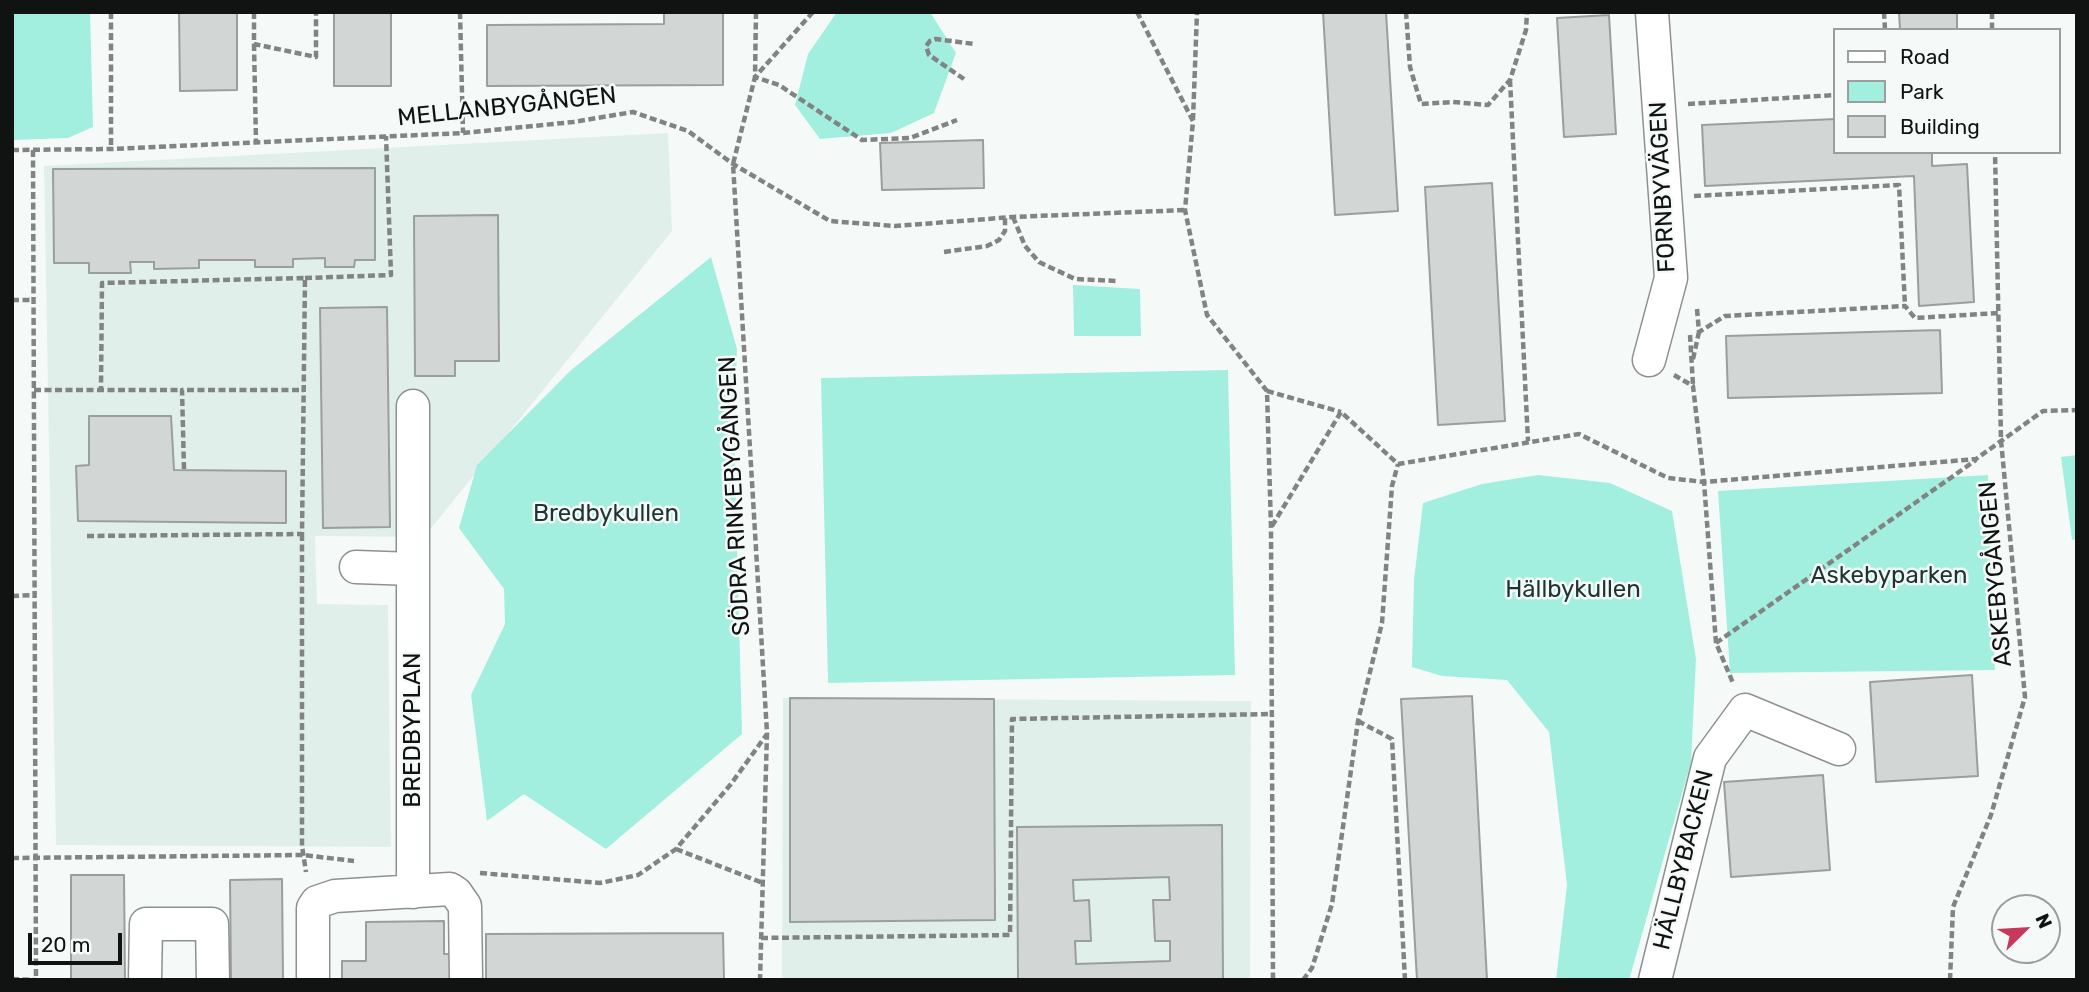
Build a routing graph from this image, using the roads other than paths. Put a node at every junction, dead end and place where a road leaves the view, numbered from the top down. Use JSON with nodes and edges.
{"nodes":[{"id":1,"x":1653,"y":12,"type":"edge"},
{"id":2,"x":1649,"y":360,"type":"road end"},
{"id":3,"x":414,"y":406,"type":"dead end"},
{"id":4,"x":356,"y":568,"type":"dead end"},
{"id":5,"x":413,"y":569,"type":"junction"},
{"id":6,"x":1839,"y":749,"type":"dead end"},
{"id":7,"x":413,"y":892,"type":"junction"},
{"id":8,"x":1660,"y":977,"type":"edge"},
{"id":9,"x":145,"y":980,"type":"edge"},
{"id":10,"x":213,"y":980,"type":"edge"},
{"id":11,"x":313,"y":980,"type":"edge"},
{"id":12,"x":466,"y":980,"type":"edge"}],
"edges":[{"from":1,"to":2,"type":"street","name":"FORNBYVÄGEN"},
{"from":3,"to":5,"type":"street","name":"BREDBYPLAN"},
{"from":4,"to":5,"type":"street"},
{"from":5,"to":7,"type":"street","name":"BREDBYPLAN"},
{"from":6,"to":8,"type":"street","name":"HÄLLBYBACKEN"},
{"from":7,"to":11,"type":"street"},
{"from":7,"to":12,"type":"street"},
{"from":9,"to":10,"type":"street"}]}
